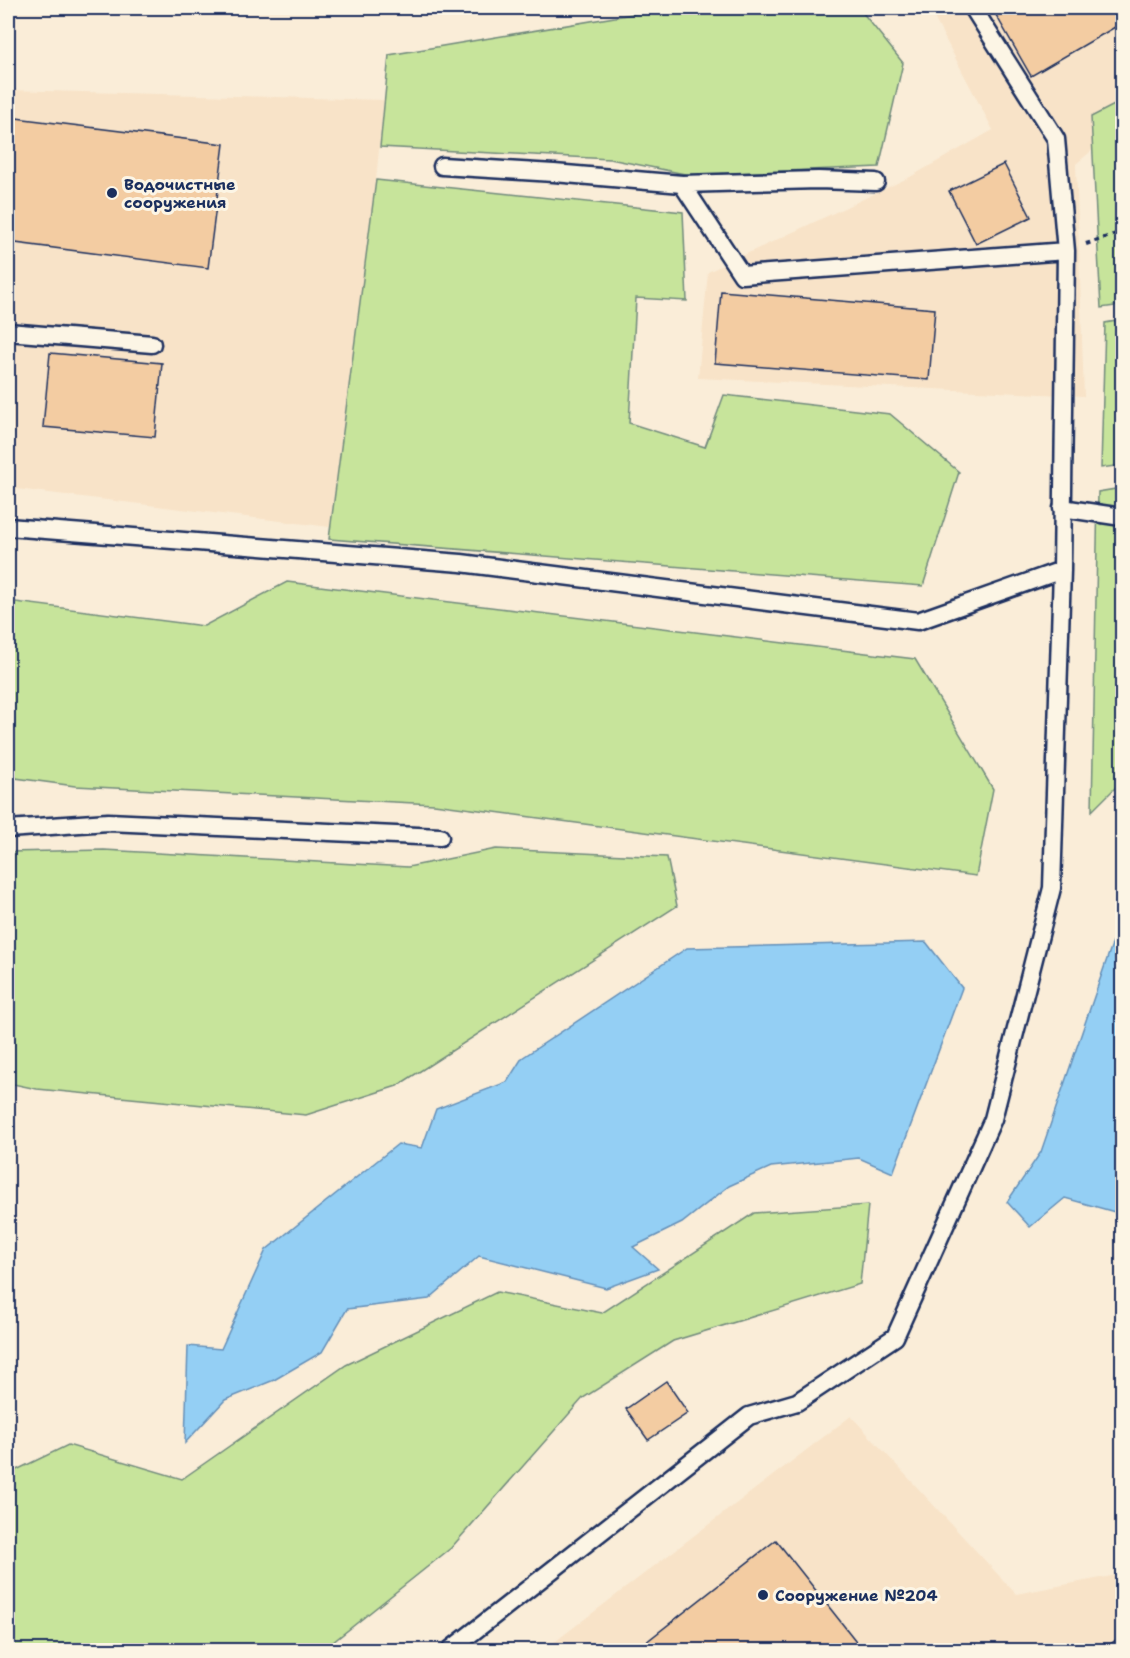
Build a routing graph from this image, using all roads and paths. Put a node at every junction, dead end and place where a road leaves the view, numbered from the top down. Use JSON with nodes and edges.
{"nodes":[{"id":1,"x":973,"y":8,"type":"edge"},
{"id":2,"x":442,"y":166,"type":"dead end"},
{"id":3,"x":876,"y":183,"type":"dead end"},
{"id":4,"x":682,"y":184,"type":"junction"},
{"id":5,"x":1122,"y":232,"type":"edge"},
{"id":6,"x":1066,"y":251,"type":"junction"},
{"id":7,"x":8,"y":332,"type":"edge"},
{"id":8,"x":152,"y":344,"type":"dead end"},
{"id":9,"x":1062,"y":508,"type":"junction"},
{"id":10,"x":1122,"y":516,"type":"edge"},
{"id":11,"x":8,"y":527,"type":"edge"},
{"id":12,"x":1062,"y":570,"type":"junction"},
{"id":13,"x":8,"y":829,"type":"edge"},
{"id":14,"x":440,"y":837,"type":"dead end"},
{"id":15,"x":450,"y":1650,"type":"edge"}],
"edges":[{"from":1,"to":6,"type":"lane"},
{"from":2,"to":4,"type":"lane"},
{"from":3,"to":4,"type":"lane"},
{"from":4,"to":6,"type":"lane"},
{"from":5,"to":6,"type":"path"},
{"from":6,"to":9,"type":"lane"},
{"from":7,"to":8,"type":"lane"},
{"from":9,"to":10,"type":"lane"},
{"from":9,"to":12,"type":"lane"},
{"from":11,"to":12,"type":"lane"},
{"from":12,"to":15,"type":"lane"},
{"from":13,"to":14,"type":"lane"}]}
